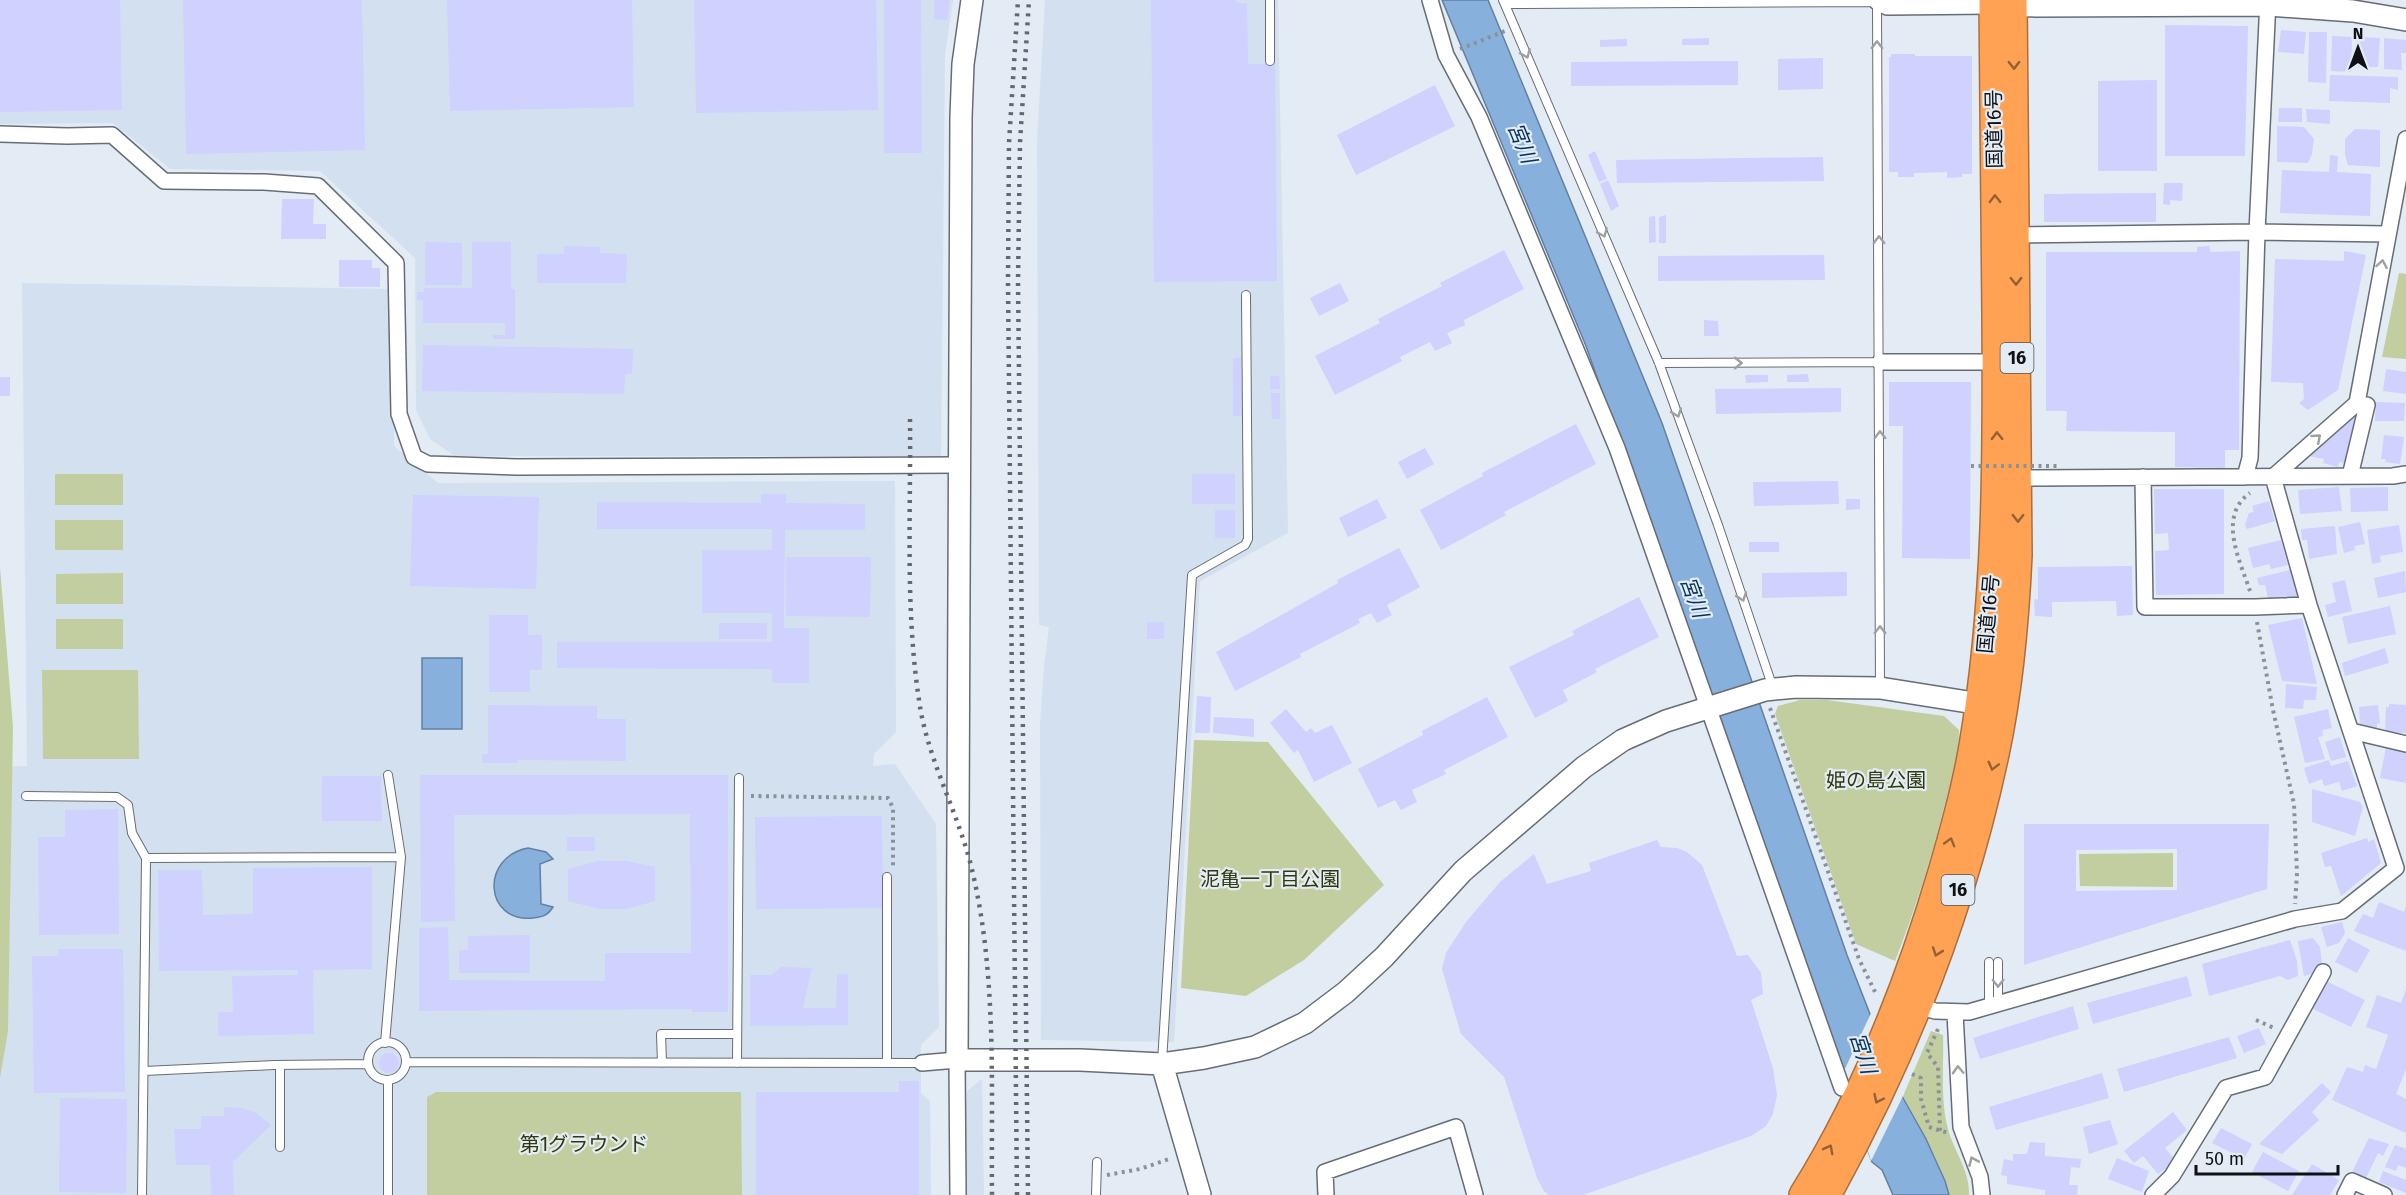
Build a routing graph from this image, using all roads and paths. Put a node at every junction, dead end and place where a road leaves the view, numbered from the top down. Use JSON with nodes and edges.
{"nodes":[{"id":1,"x":972,"y":0,"type":"edge"},
{"id":2,"x":1270,"y":0,"type":"edge"},
{"id":3,"x":1430,"y":0,"type":"edge"},
{"id":4,"x":1877,"y":1,"type":"edge"},
{"id":5,"x":1504,"y":2,"type":"edge"},
{"id":6,"x":2268,"y":2,"type":"edge"},
{"id":7,"x":2003,"y":3,"type":"edge"},
{"id":8,"x":2406,"y":20,"type":"edge"},
{"id":9,"x":1514,"y":27,"type":"junction"},
{"id":10,"x":1446,"y":55,"type":"junction"},
{"id":11,"x":1270,"y":61,"type":"dead end"},
{"id":12,"x":0,"y":134,"type":"edge"},
{"id":13,"x":2406,"y":139,"type":"edge"},
{"id":14,"x":2402,"y":181,"type":"edge"},
{"id":15,"x":2257,"y":232,"type":"junction"},
{"id":16,"x":2387,"y":234,"type":"junction"},
{"id":17,"x":2016,"y":235,"type":"junction"},
{"id":18,"x":1246,"y":296,"type":"dead end"},
{"id":19,"x":1880,"y":362,"type":"junction"},
{"id":20,"x":1996,"y":362,"type":"junction"},
{"id":21,"x":1659,"y":363,"type":"junction"},
{"id":22,"x":2367,"y":405,"type":"dead end"},
{"id":23,"x":959,"y":465,"type":"junction"},
{"id":24,"x":1971,"y":465,"type":"dead end"},
{"id":25,"x":2059,"y":465,"type":"dead end"},
{"id":26,"x":2406,"y":474,"type":"edge"},
{"id":27,"x":2349,"y":476,"type":"junction"},
{"id":28,"x":2143,"y":477,"type":"junction"},
{"id":29,"x":2245,"y":477,"type":"junction"},
{"id":30,"x":2273,"y":477,"type":"junction"},
{"id":31,"x":2019,"y":478,"type":"junction"},
{"id":32,"x":2309,"y":605,"type":"junction"},
{"id":33,"x":2255,"y":608,"type":"junction"},
{"id":34,"x":1880,"y":688,"type":"junction"},
{"id":35,"x":1766,"y":690,"type":"junction"},
{"id":36,"x":1710,"y":706,"type":"junction"},
{"id":37,"x":1991,"y":706,"type":"junction"},
{"id":38,"x":2350,"y":730,"type":"junction"},
{"id":39,"x":2406,"y":744,"type":"edge"},
{"id":40,"x":388,"y":775,"type":"dead end"},
{"id":41,"x":739,"y":778,"type":"dead end"},
{"id":42,"x":26,"y":795,"type":"dead end"},
{"id":43,"x":738,"y":796,"type":"junction"},
{"id":44,"x":893,"y":818,"type":"dead end"},
{"id":45,"x":401,"y":857,"type":"junction"},
{"id":46,"x":146,"y":858,"type":"junction"},
{"id":47,"x":2401,"y":870,"type":"edge"},
{"id":48,"x":887,"y":877,"type":"dead end"},
{"id":49,"x":2295,"y":919,"type":"junction"},
{"id":50,"x":1989,"y":962,"type":"dead end"},
{"id":51,"x":1998,"y":962,"type":"dead end"},
{"id":52,"x":2323,"y":972,"type":"dead end"},
{"id":53,"x":1881,"y":1004,"type":"dead end"},
{"id":54,"x":1994,"y":1005,"type":"junction"},
{"id":55,"x":1919,"y":1006,"type":"junction"},
{"id":56,"x":1955,"y":1013,"type":"junction"},
{"id":57,"x":1938,"y":1029,"type":"dead end"},
{"id":58,"x":737,"y":1034,"type":"junction"},
{"id":59,"x":385,"y":1042,"type":"junction"},
{"id":60,"x":957,"y":1060,"type":"junction"},
{"id":61,"x":406,"y":1062,"type":"junction"},
{"id":62,"x":662,"y":1063,"type":"junction"},
{"id":63,"x":737,"y":1063,"type":"junction"},
{"id":64,"x":887,"y":1063,"type":"junction"},
{"id":65,"x":922,"y":1063,"type":"joint"},
{"id":66,"x":368,"y":1064,"type":"junction"},
{"id":67,"x":1162,"y":1064,"type":"junction"},
{"id":68,"x":280,"y":1065,"type":"junction"},
{"id":69,"x":1900,"y":1068,"type":"junction"},
{"id":70,"x":144,"y":1071,"type":"junction"},
{"id":71,"x":388,"y":1080,"type":"junction"},
{"id":72,"x":1847,"y":1096,"type":"junction"},
{"id":73,"x":1929,"y":1127,"type":"dead end"},
{"id":74,"x":1940,"y":1131,"type":"dead end"},
{"id":75,"x":280,"y":1147,"type":"dead end"},
{"id":76,"x":1186,"y":1152,"type":"junction"},
{"id":77,"x":1097,"y":1162,"type":"dead end"},
{"id":78,"x":1097,"y":1177,"type":"junction"},
{"id":79,"x":142,"y":1195,"type":"edge"},
{"id":80,"x":388,"y":1195,"type":"edge"},
{"id":81,"x":958,"y":1195,"type":"edge"},
{"id":82,"x":1096,"y":1195,"type":"edge"},
{"id":83,"x":1200,"y":1195,"type":"edge"},
{"id":84,"x":1326,"y":1195,"type":"edge"},
{"id":85,"x":1475,"y":1195,"type":"edge"},
{"id":86,"x":1803,"y":1195,"type":"edge"},
{"id":87,"x":1827,"y":1195,"type":"edge"},
{"id":88,"x":1982,"y":1195,"type":"edge"},
{"id":89,"x":2153,"y":1195,"type":"edge"},
{"id":90,"x":2345,"y":1195,"type":"edge"},
{"id":91,"x":2384,"y":1195,"type":"edge"}],
"edges":[{"from":1,"to":23,"type":"street"},
{"from":2,"to":11,"type":"lane"},
{"from":3,"to":10,"type":"street"},
{"from":4,"to":5,"type":"lane"},
{"from":4,"to":7,"type":"street"},
{"from":19,"to":4,"type":"lane","one_way":true},
{"from":5,"to":9,"type":"lane"},
{"from":6,"to":7,"type":"street"},
{"from":6,"to":8,"type":"street"},
{"from":6,"to":15,"type":"street"},
{"from":7,"to":17,"type":"highway","name":"国道16号","number":"16","one_way":true},
{"from":20,"to":7,"type":"highway","name":"国道16号","number":"16","one_way":true},
{"from":9,"to":10,"type":"path"},
{"from":9,"to":21,"type":"lane","one_way":true},
{"from":10,"to":36,"type":"street"},
{"from":12,"to":23,"type":"street"},
{"from":13,"to":14,"type":"street"},
{"from":14,"to":16,"type":"street"},
{"from":15,"to":16,"type":"street"},
{"from":15,"to":17,"type":"street"},
{"from":15,"to":29,"type":"street"},
{"from":30,"to":16,"type":"street","one_way":true},
{"from":17,"to":31,"type":"highway","name":"国道16号","number":"16","one_way":true},
{"from":18,"to":67,"type":"lane"},
{"from":19,"to":20,"type":"street"},
{"from":21,"to":19,"type":"lane","one_way":true},
{"from":34,"to":19,"type":"lane","one_way":true},
{"from":37,"to":20,"type":"highway","name":"国道16号","number":"16","one_way":true},
{"from":21,"to":35,"type":"lane","one_way":true},
{"from":22,"to":27,"type":"street"},
{"from":23,"to":60,"type":"street"},
{"from":24,"to":25,"type":"path","bridge":true},
{"from":26,"to":27,"type":"street"},
{"from":27,"to":30,"type":"street"},
{"from":28,"to":29,"type":"street"},
{"from":28,"to":31,"type":"street"},
{"from":28,"to":33,"type":"street"},
{"from":29,"to":30,"type":"street"},
{"from":30,"to":32,"type":"street"},
{"from":30,"to":33,"type":"path"},
{"from":31,"to":37,"type":"highway","name":"国道16号","number":"16","one_way":true},
{"from":32,"to":33,"type":"street"},
{"from":32,"to":38,"type":"street"},
{"from":33,"to":49,"type":"path"},
{"from":34,"to":35,"type":"street"},
{"from":34,"to":37,"type":"street"},
{"from":35,"to":36,"type":"street"},
{"from":35,"to":53,"type":"path"},
{"from":36,"to":67,"type":"street"},
{"from":36,"to":72,"type":"street"},
{"from":37,"to":55,"type":"highway","name":"国道16号","number":"16","one_way":true},
{"from":72,"to":37,"type":"highway","name":"国道16号","number":"16","one_way":true},
{"from":38,"to":39,"type":"street"},
{"from":38,"to":47,"type":"street"},
{"from":40,"to":45,"type":"lane"},
{"from":41,"to":43,"type":"lane"},
{"from":42,"to":46,"type":"lane"},
{"from":43,"to":44,"type":"path"},
{"from":43,"to":58,"type":"lane"},
{"from":45,"to":46,"type":"lane"},
{"from":45,"to":59,"type":"lane"},
{"from":46,"to":70,"type":"lane"},
{"from":47,"to":49,"type":"street"},
{"from":48,"to":64,"type":"lane"},
{"from":49,"to":54,"type":"street"},
{"from":50,"to":54,"type":"lane"},
{"from":51,"to":54,"type":"lane","one_way":true},
{"from":52,"to":89,"type":"street"},
{"from":54,"to":56,"type":"street"},
{"from":55,"to":56,"type":"street"},
{"from":55,"to":69,"type":"highway","name":"国道16号","number":"16"},
{"from":88,"to":56,"type":"street","one_way":true},
{"from":57,"to":74,"type":"path"},
{"from":58,"to":62,"type":"lane"},
{"from":58,"to":63,"type":"lane"},
{"from":59,"to":61,"type":"lane"},
{"from":59,"to":66,"type":"lane"},
{"from":60,"to":65,"type":"street"},
{"from":60,"to":67,"type":"street"},
{"from":60,"to":81,"type":"street"},
{"from":61,"to":62,"type":"lane"},
{"from":61,"to":71,"type":"lane"},
{"from":62,"to":63,"type":"lane"},
{"from":63,"to":64,"type":"lane"},
{"from":64,"to":65,"type":"lane"},
{"from":66,"to":68,"type":"lane"},
{"from":66,"to":71,"type":"lane"},
{"from":67,"to":76,"type":"street"},
{"from":68,"to":70,"type":"lane"},
{"from":68,"to":75,"type":"lane"},
{"from":69,"to":73,"type":"path"},
{"from":69,"to":87,"type":"highway","name":"国道16号","number":"16","one_way":true},
{"from":70,"to":79,"type":"lane"},
{"from":71,"to":80,"type":"lane"},
{"from":86,"to":72,"type":"highway","name":"国道16号","number":"16","one_way":true},
{"from":76,"to":78,"type":"path"},
{"from":76,"to":83,"type":"street"},
{"from":77,"to":78,"type":"lane"},
{"from":78,"to":82,"type":"lane"},
{"from":84,"to":85,"type":"street"},
{"from":90,"to":91,"type":"street"}]}
